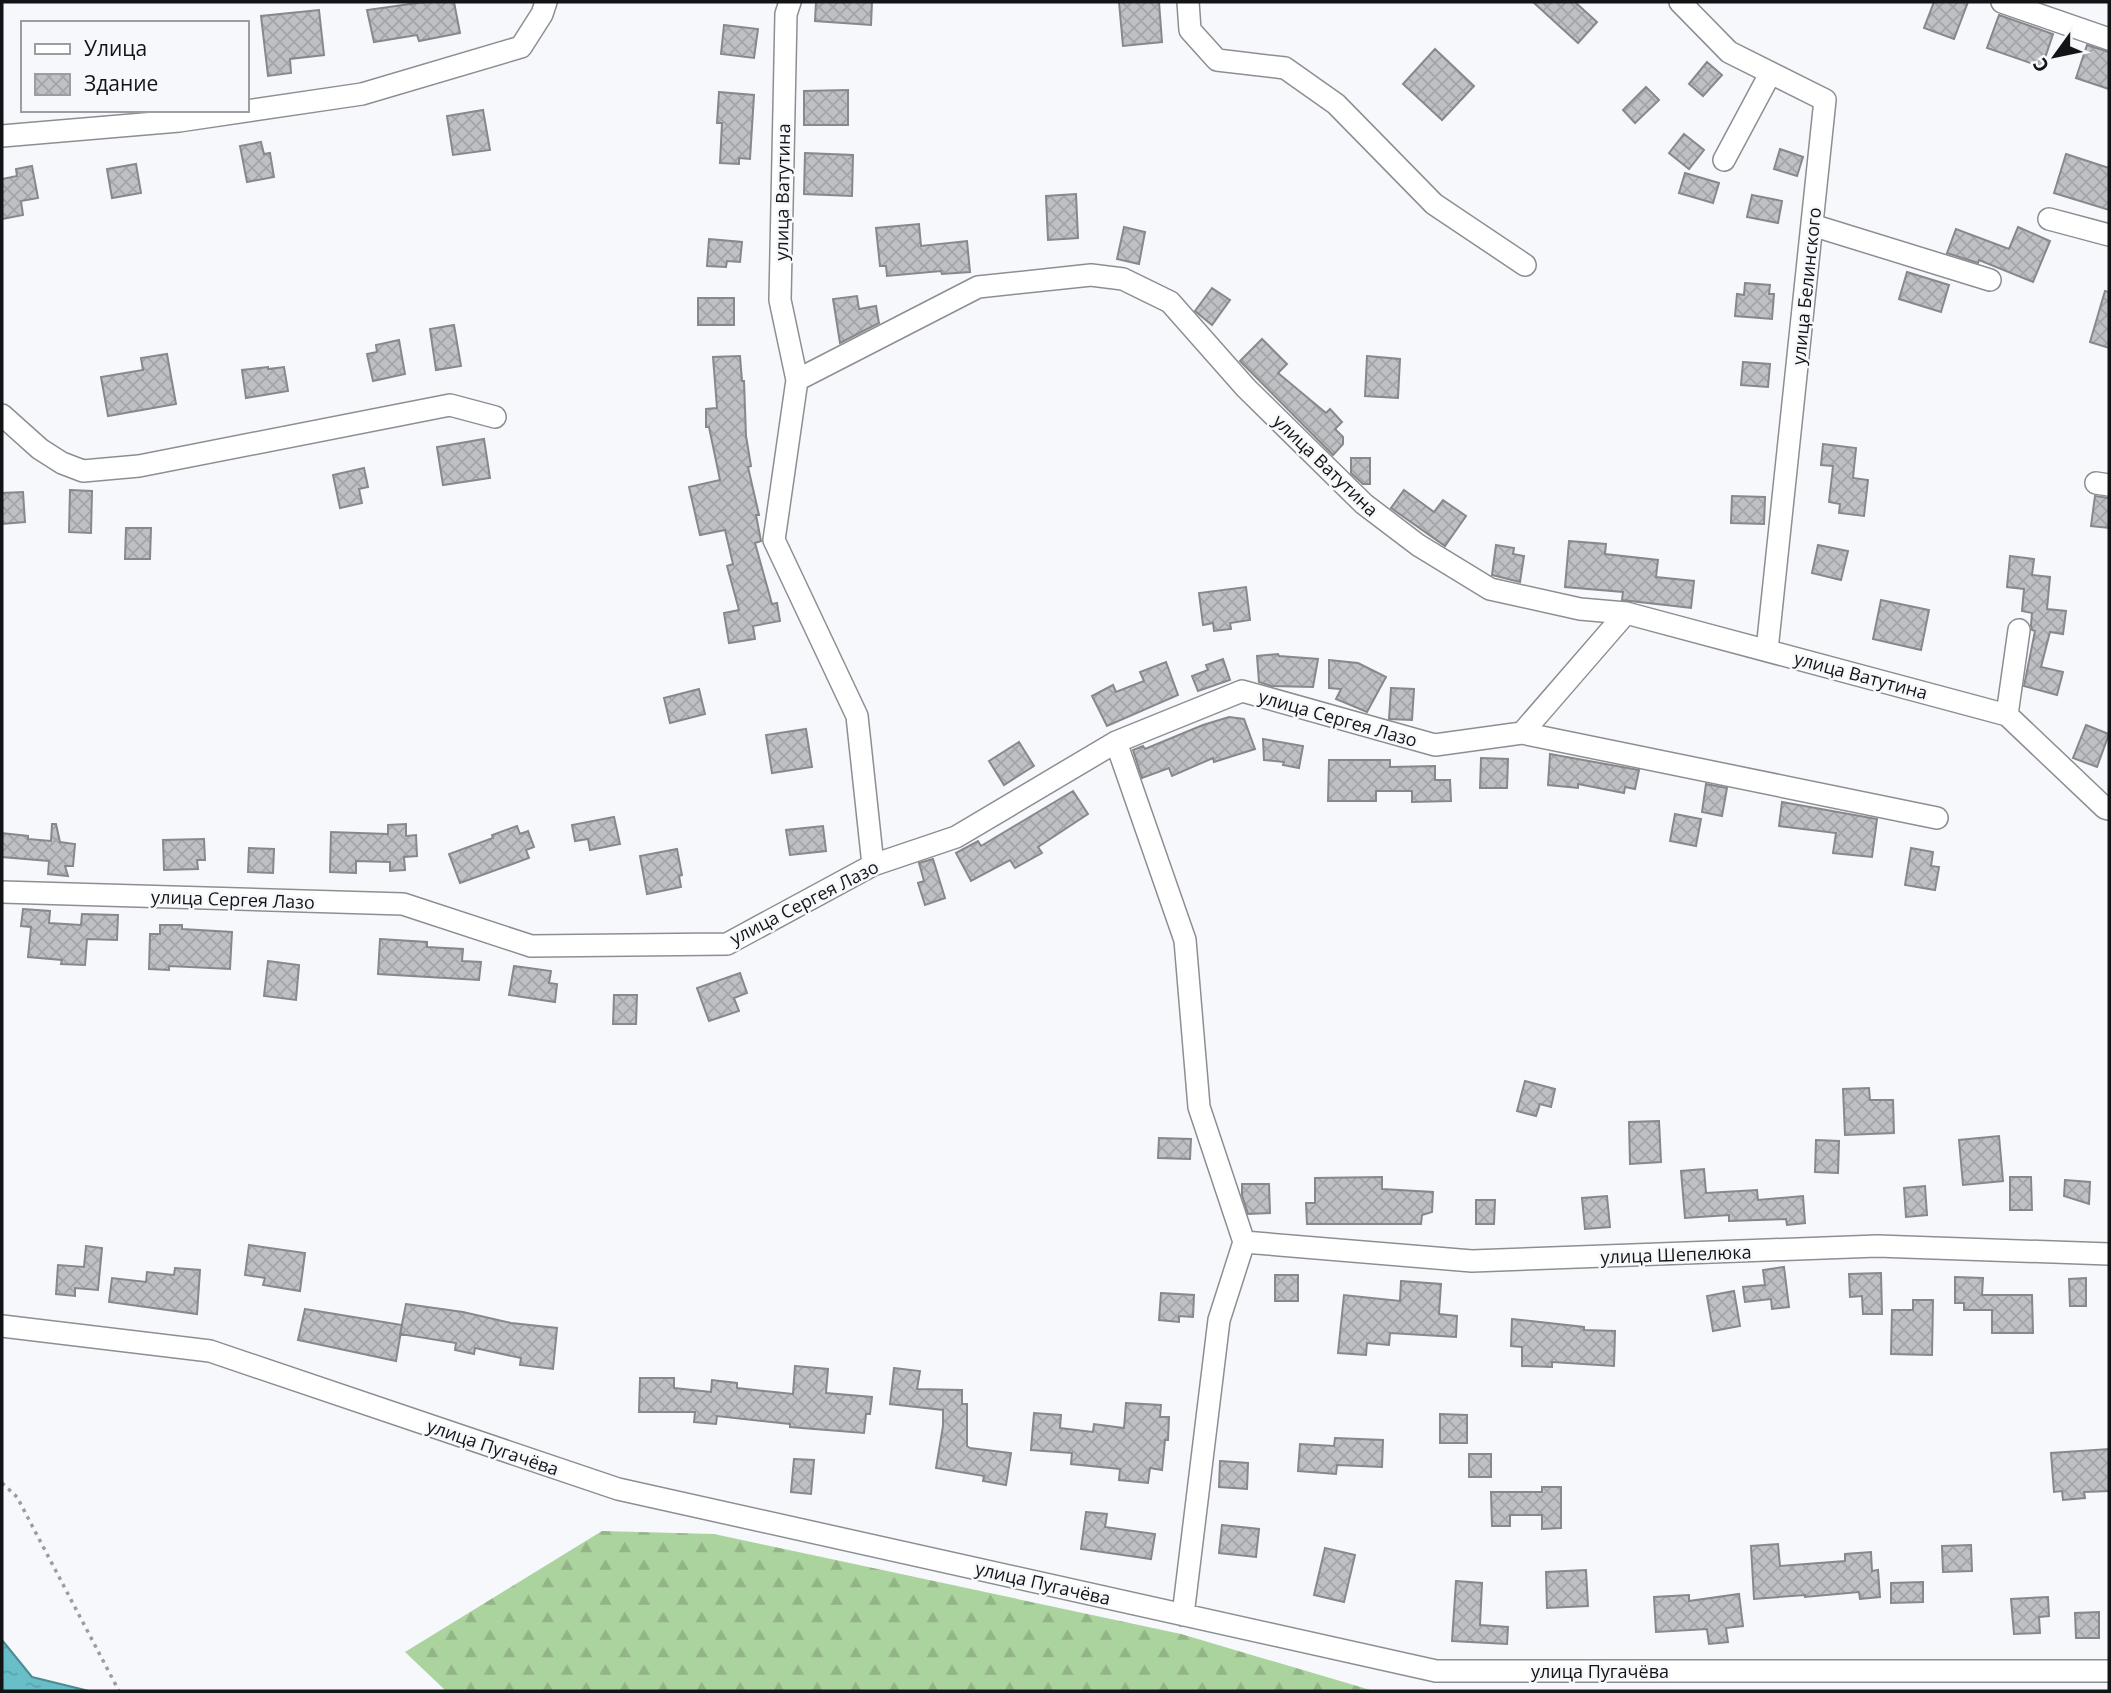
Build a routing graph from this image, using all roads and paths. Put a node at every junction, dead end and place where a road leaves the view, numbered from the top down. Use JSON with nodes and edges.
{"nodes":[{"id":1,"x":546,"y":2,"type":"edge"},
{"id":2,"x":790,"y":2,"type":"edge"},
{"id":3,"x":1188,"y":2,"type":"edge"},
{"id":4,"x":1679,"y":2,"type":"edge"},
{"id":5,"x":2002,"y":2,"type":"edge"},
{"id":6,"x":2109,"y":39,"type":"edge"},
{"id":7,"x":1770,"y":74,"type":"junction"},
{"id":8,"x":248,"y":111,"type":"edge"},
{"id":9,"x":240,"y":112,"type":"edge"},
{"id":10,"x":2,"y":136,"type":"edge"},
{"id":11,"x":1724,"y":160,"type":"dead end"},
{"id":12,"x":2049,"y":219,"type":"dead end"},
{"id":13,"x":1812,"y":225,"type":"junction"},
{"id":14,"x":2109,"y":235,"type":"edge"},
{"id":15,"x":1525,"y":265,"type":"dead end"},
{"id":16,"x":1990,"y":280,"type":"dead end"},
{"id":17,"x":797,"y":380,"type":"junction"},
{"id":18,"x":2,"y":415,"type":"edge"},
{"id":19,"x":495,"y":417,"type":"dead end"},
{"id":20,"x":1626,"y":613,"type":"junction"},
{"id":21,"x":2019,"y":630,"type":"dead end"},
{"id":22,"x":1768,"y":650,"type":"junction"},
{"id":23,"x":2007,"y":715,"type":"junction"},
{"id":24,"x":1522,"y":733,"type":"junction"},
{"id":25,"x":1116,"y":742,"type":"junction"},
{"id":26,"x":2109,"y":809,"type":"edge"},
{"id":27,"x":1937,"y":818,"type":"dead end"},
{"id":28,"x":873,"y":864,"type":"junction"},
{"id":29,"x":2,"y":892,"type":"edge"},
{"id":30,"x":1244,"y":1242,"type":"junction"},
{"id":31,"x":2109,"y":1254,"type":"edge"},
{"id":32,"x":2,"y":1326,"type":"edge"},
{"id":33,"x":2,"y":1483,"type":"edge"},
{"id":34,"x":1183,"y":1615,"type":"junction"},
{"id":35,"x":2109,"y":1671,"type":"edge"},
{"id":36,"x":119,"y":1691,"type":"edge"}],
"edges":[{"from":1,"to":8,"type":"street"},
{"from":2,"to":17,"type":"street","name":"улица Ватутина"},
{"from":3,"to":15,"type":"street"},
{"from":4,"to":7,"type":"street","name":"улица Белинского"},
{"from":5,"to":6,"type":"street"},
{"from":7,"to":11,"type":"street"},
{"from":7,"to":13,"type":"street","name":"улица Белинского"},
{"from":9,"to":10,"type":"street"},
{"from":12,"to":14,"type":"street"},
{"from":13,"to":16,"type":"street"},
{"from":13,"to":22,"type":"street","name":"улица Белинского"},
{"from":17,"to":20,"type":"street","name":"улица Ватутина"},
{"from":17,"to":28,"type":"street","name":"улица Ватутина"},
{"from":18,"to":19,"type":"street"},
{"from":20,"to":22,"type":"street","name":"улица Ватутина"},
{"from":20,"to":24,"type":"street"},
{"from":21,"to":23,"type":"street"},
{"from":22,"to":23,"type":"street","name":"улица Ватутина"},
{"from":23,"to":26,"type":"street","name":"улица Ватутина"},
{"from":24,"to":25,"type":"street","name":"улица Сергея Лазо"},
{"from":24,"to":27,"type":"street","name":"улица Сергея Лазо"},
{"from":25,"to":28,"type":"street","name":"улица Сергея Лазо"},
{"from":25,"to":30,"type":"street"},
{"from":28,"to":29,"type":"street","name":"улица Сергея Лазо"},
{"from":30,"to":31,"type":"street","name":"улица Шепелюка"},
{"from":30,"to":34,"type":"street"},
{"from":32,"to":34,"type":"street","name":"улица Пугачёва"},
{"from":33,"to":36,"type":"path"},
{"from":34,"to":35,"type":"street","name":"улица Пугачёва"}]}
